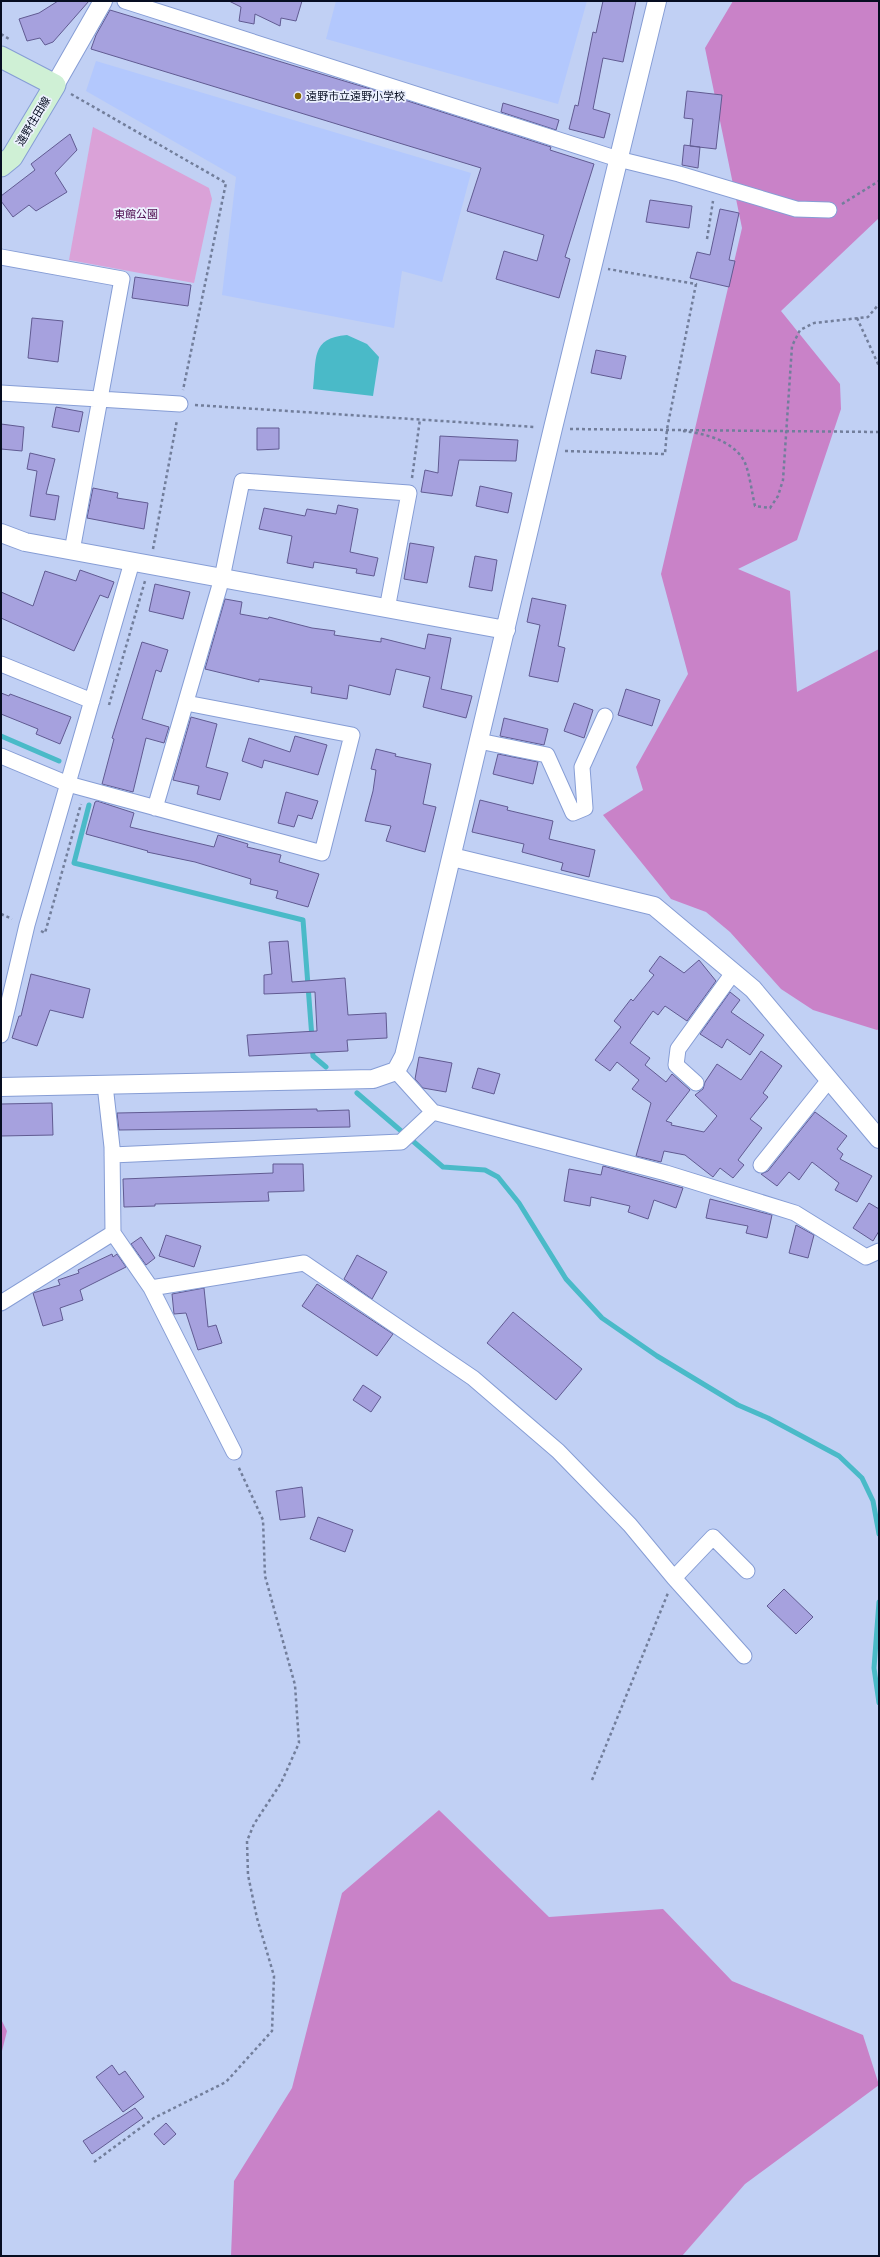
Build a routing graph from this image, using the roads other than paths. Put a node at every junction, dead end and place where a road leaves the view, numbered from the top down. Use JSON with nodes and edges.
{"nodes":[{"id":1,"x":103,"y":1,"type":"edge"},
{"id":2,"x":124,"y":1,"type":"edge"},
{"id":3,"x":657,"y":1,"type":"edge"},
{"id":4,"x":7,"y":49,"type":"edge"},
{"id":5,"x":55,"y":85,"type":"junction"},
{"id":6,"x":618,"y":159,"type":"junction"},
{"id":7,"x":1,"y":166,"type":"edge"},
{"id":8,"x":829,"y":210,"type":"road end"},
{"id":9,"x":1,"y":257,"type":"edge"},
{"id":10,"x":1,"y":393,"type":"edge"},
{"id":11,"x":99,"y":399,"type":"junction"},
{"id":12,"x":180,"y":404,"type":"road end"},
{"id":13,"x":1,"y":533,"type":"edge"},
{"id":14,"x":72,"y":551,"type":"junction"},
{"id":15,"x":132,"y":562,"type":"junction"},
{"id":16,"x":222,"y":578,"type":"junction"},
{"id":17,"x":387,"y":609,"type":"junction"},
{"id":18,"x":506,"y":630,"type":"junction"},
{"id":19,"x":1,"y":664,"type":"edge"},
{"id":20,"x":92,"y":701,"type":"junction"},
{"id":21,"x":186,"y":703,"type":"junction"},
{"id":22,"x":605,"y":716,"type":"dead end"},
{"id":23,"x":479,"y":741,"type":"junction"},
{"id":24,"x":1,"y":756,"type":"edge"},
{"id":25,"x":68,"y":784,"type":"junction"},
{"id":26,"x":155,"y":808,"type":"junction"},
{"id":27,"x":452,"y":857,"type":"junction"},
{"id":28,"x":733,"y":973,"type":"junction"},
{"id":29,"x":1,"y":1035,"type":"edge"},
{"id":30,"x":396,"y":1071,"type":"junction"},
{"id":31,"x":829,"y":1080,"type":"junction"},
{"id":32,"x":696,"y":1083,"type":"dead end"},
{"id":33,"x":105,"y":1085,"type":"junction"},
{"id":34,"x":1,"y":1087,"type":"edge"},
{"id":35,"x":433,"y":1112,"type":"junction"},
{"id":36,"x":879,"y":1139,"type":"edge"},
{"id":37,"x":112,"y":1155,"type":"junction"},
{"id":38,"x":761,"y":1165,"type":"dead end"},
{"id":39,"x":113,"y":1234,"type":"junction"},
{"id":40,"x":879,"y":1251,"type":"edge"},
{"id":41,"x":150,"y":1288,"type":"junction"},
{"id":42,"x":1,"y":1303,"type":"edge"},
{"id":43,"x":234,"y":1452,"type":"road end"},
{"id":44,"x":747,"y":1571,"type":"dead end"},
{"id":45,"x":674,"y":1578,"type":"junction"},
{"id":46,"x":744,"y":1656,"type":"dead end"}],
"edges":[{"from":1,"to":5,"type":"street"},
{"from":2,"to":6,"type":"street"},
{"from":3,"to":6,"type":"street"},
{"from":4,"to":5,"type":"main road","name":"遠野住田線"},
{"from":5,"to":7,"type":"main road","name":"遠野住田線"},
{"from":6,"to":8,"type":"street"},
{"from":6,"to":18,"type":"street"},
{"from":9,"to":11,"type":"street"},
{"from":10,"to":11,"type":"street"},
{"from":11,"to":12,"type":"street"},
{"from":11,"to":14,"type":"street"},
{"from":13,"to":14,"type":"street"},
{"from":14,"to":15,"type":"street"},
{"from":15,"to":16,"type":"street"},
{"from":15,"to":20,"type":"street"},
{"from":16,"to":17,"type":"street"},
{"from":16,"to":17,"type":"street"},
{"from":16,"to":21,"type":"street"},
{"from":17,"to":18,"type":"street"},
{"from":18,"to":23,"type":"street"},
{"from":19,"to":20,"type":"street"},
{"from":20,"to":25,"type":"street"},
{"from":21,"to":26,"type":"street"},
{"from":21,"to":26,"type":"street"},
{"from":22,"to":23,"type":"street"},
{"from":23,"to":27,"type":"street"},
{"from":24,"to":25,"type":"street"},
{"from":25,"to":26,"type":"street"},
{"from":25,"to":29,"type":"street"},
{"from":27,"to":28,"type":"street"},
{"from":27,"to":30,"type":"street"},
{"from":28,"to":31,"type":"street"},
{"from":28,"to":32,"type":"street"},
{"from":30,"to":33,"type":"street"},
{"from":30,"to":35,"type":"street"},
{"from":31,"to":36,"type":"street"},
{"from":31,"to":38,"type":"street"},
{"from":33,"to":34,"type":"street"},
{"from":33,"to":37,"type":"street"},
{"from":35,"to":37,"type":"street"},
{"from":35,"to":40,"type":"street"},
{"from":37,"to":39,"type":"street"},
{"from":39,"to":41,"type":"street"},
{"from":39,"to":42,"type":"street"},
{"from":41,"to":43,"type":"street"},
{"from":41,"to":45,"type":"street"},
{"from":44,"to":45,"type":"street"},
{"from":45,"to":46,"type":"street"}]}
